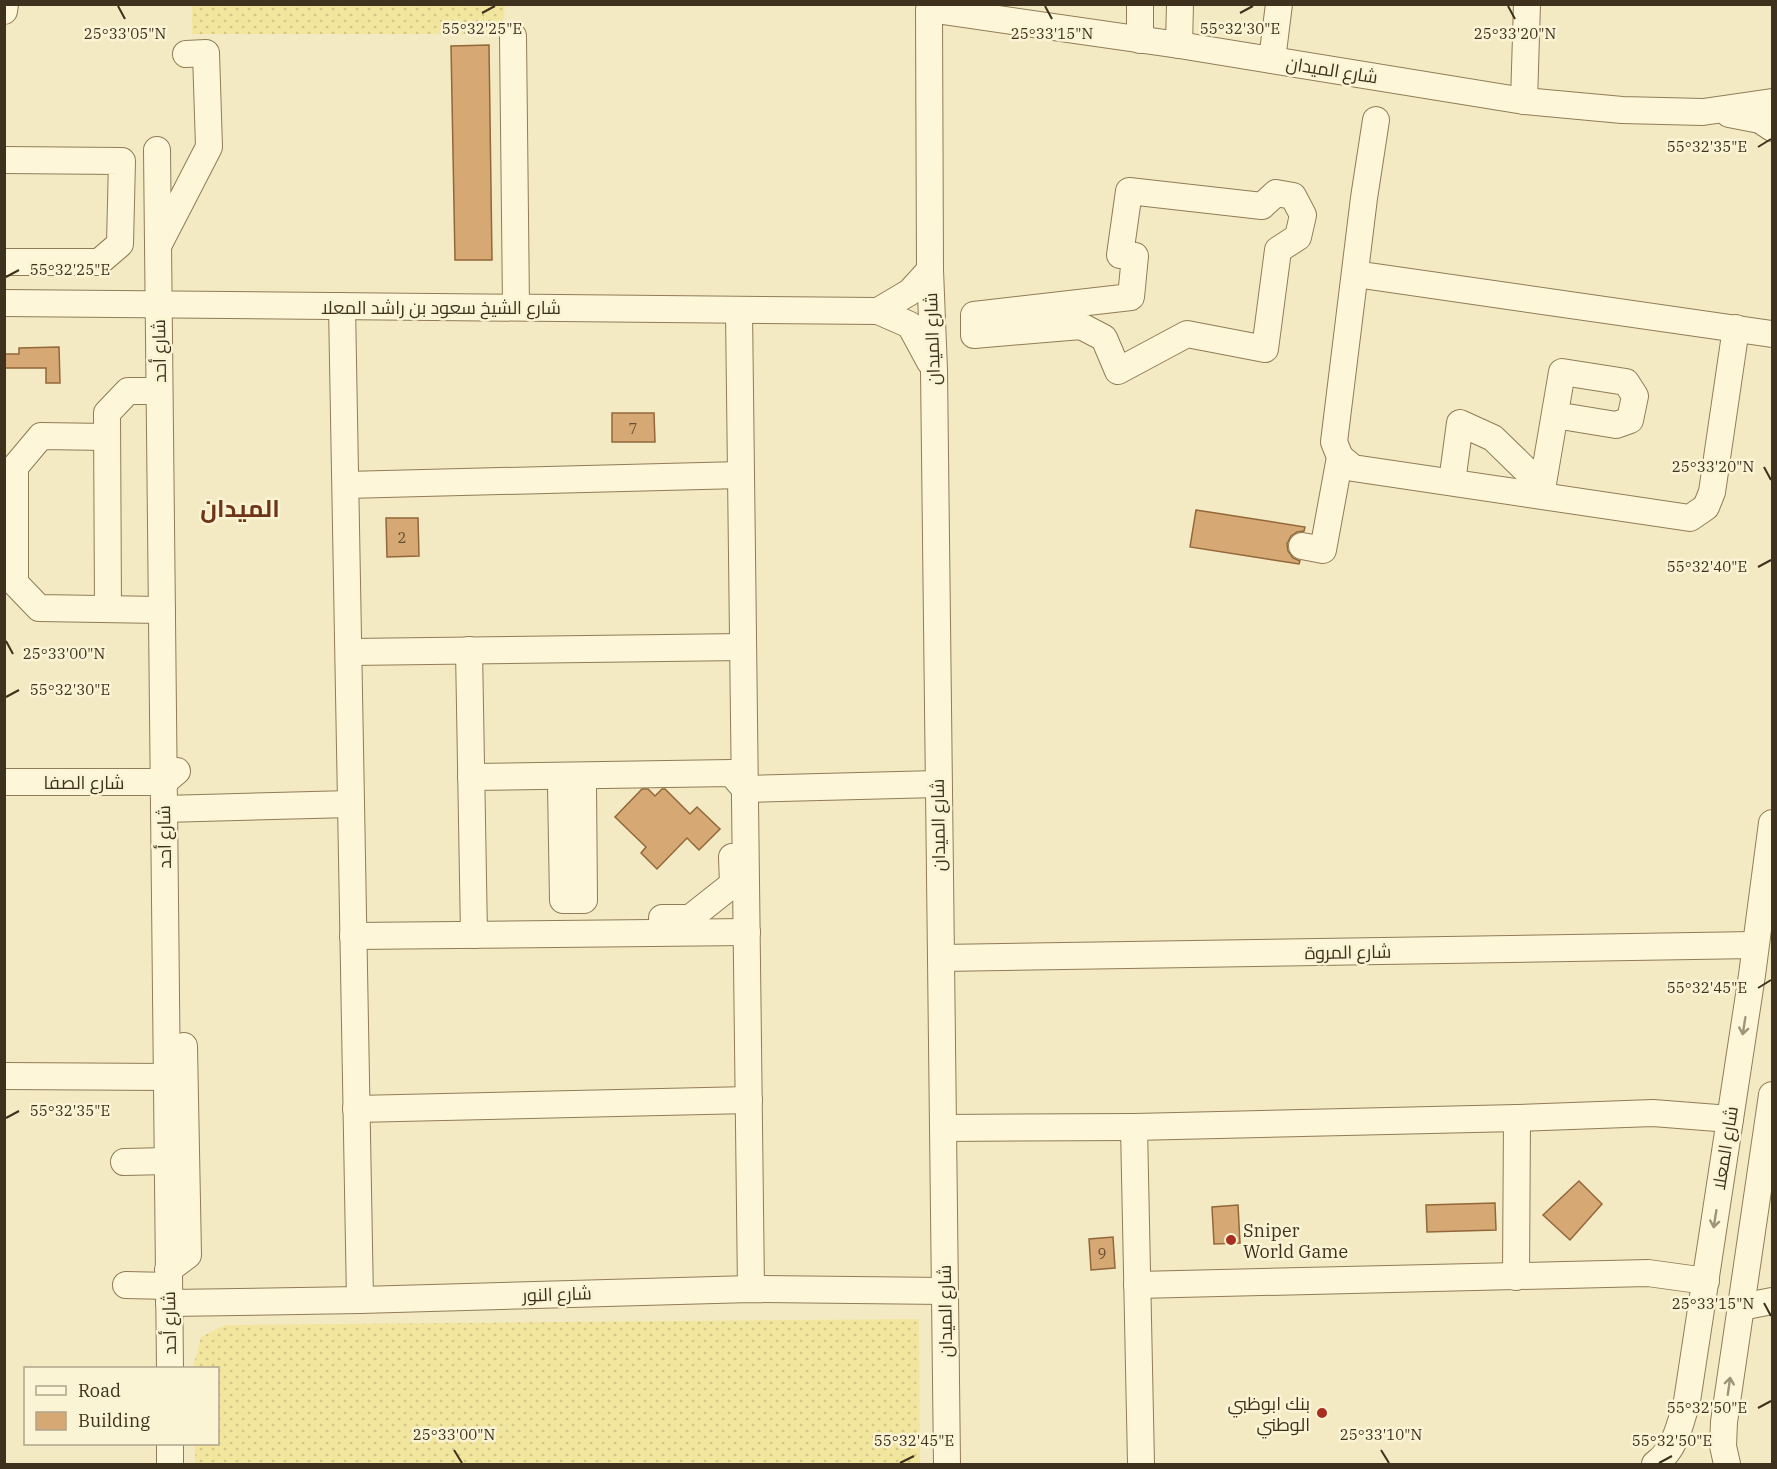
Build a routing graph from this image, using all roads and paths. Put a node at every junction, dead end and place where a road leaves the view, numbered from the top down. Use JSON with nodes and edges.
{"nodes":[{"id":1,"x":5,"y":4,"type":"edge"},
{"id":2,"x":1140,"y":4,"type":"edge"},
{"id":3,"x":1180,"y":4,"type":"edge"},
{"id":4,"x":1280,"y":4,"type":"edge"},
{"id":5,"x":1527,"y":4,"type":"edge"},
{"id":6,"x":4,"y":11,"type":"edge"},
{"id":7,"x":513,"y":36,"type":"dead end"},
{"id":8,"x":1140,"y":40,"type":"junction"},
{"id":9,"x":1179,"y":45,"type":"junction"},
{"id":10,"x":186,"y":54,"type":"dead end"},
{"id":11,"x":1272,"y":60,"type":"junction"},
{"id":12,"x":1524,"y":101,"type":"junction"},
{"id":13,"x":1773,"y":102,"type":"edge"},
{"id":14,"x":1717,"y":111,"type":"junction"},
{"id":15,"x":1376,"y":120,"type":"dead end"},
{"id":16,"x":1773,"y":128,"type":"edge"},
{"id":17,"x":157,"y":150,"type":"dead end"},
{"id":18,"x":4,"y":160,"type":"edge"},
{"id":19,"x":1130,"y":191,"type":"joint"},
{"id":20,"x":158,"y":246,"type":"junction"},
{"id":21,"x":4,"y":262,"type":"edge"},
{"id":22,"x":930,"y":270,"type":"junction"},
{"id":23,"x":1355,"y":274,"type":"junction"},
{"id":24,"x":516,"y":299,"type":"junction"},
{"id":25,"x":4,"y":303,"type":"edge"},
{"id":26,"x":158,"y":305,"type":"junction"},
{"id":27,"x":225,"y":306,"type":"junction"},
{"id":28,"x":342,"y":306,"type":"junction"},
{"id":29,"x":739,"y":310,"type":"junction"},
{"id":30,"x":878,"y":311,"type":"junction"},
{"id":31,"x":1736,"y":328,"type":"junction"},
{"id":32,"x":1773,"y":334,"type":"edge"},
{"id":33,"x":159,"y":346,"type":"junction"},
{"id":34,"x":933,"y":369,"type":"junction"},
{"id":35,"x":159,"y":391,"type":"junction"},
{"id":36,"x":1555,"y":415,"type":"dead end"},
{"id":37,"x":107,"y":437,"type":"junction"},
{"id":38,"x":1340,"y":457,"type":"junction"},
{"id":39,"x":741,"y":475,"type":"junction"},
{"id":40,"x":1452,"y":482,"type":"junction"},
{"id":41,"x":346,"y":485,"type":"junction"},
{"id":42,"x":1541,"y":495,"type":"junction"},
{"id":43,"x":1302,"y":546,"type":"dead end"},
{"id":44,"x":108,"y":609,"type":"junction"},
{"id":45,"x":162,"y":610,"type":"junction"},
{"id":46,"x":743,"y":646,"type":"junction"},
{"id":47,"x":469,"y":650,"type":"junction"},
{"id":48,"x":350,"y":652,"type":"junction"},
{"id":49,"x":350,"y":710,"type":"junction"},
{"id":50,"x":471,"y":777,"type":"junction"},
{"id":51,"x":738,"y":781,"type":"junction"},
{"id":52,"x":4,"y":782,"type":"edge"},
{"id":53,"x":164,"y":782,"type":"junction"},
{"id":54,"x":937,"y":784,"type":"junction"},
{"id":55,"x":351,"y":804,"type":"junction"},
{"id":56,"x":164,"y":820,"type":"junction"},
{"id":57,"x":1773,"y":823,"type":"edge"},
{"id":58,"x":353,"y":900,"type":"junction"},
{"id":59,"x":566,"y":918,"type":"junction"},
{"id":60,"x":747,"y":932,"type":"junction"},
{"id":61,"x":474,"y":935,"type":"junction"},
{"id":62,"x":353,"y":936,"type":"junction"},
{"id":63,"x":1755,"y":945,"type":"junction"},
{"id":64,"x":940,"y":958,"type":"junction"},
{"id":65,"x":4,"y":1076,"type":"edge"},
{"id":66,"x":167,"y":1077,"type":"junction"},
{"id":67,"x":1773,"y":1095,"type":"edge"},
{"id":68,"x":749,"y":1100,"type":"junction"},
{"id":69,"x":356,"y":1109,"type":"junction"},
{"id":70,"x":1517,"y":1118,"type":"junction"},
{"id":71,"x":1730,"y":1119,"type":"junction"},
{"id":72,"x":1134,"y":1127,"type":"junction"},
{"id":73,"x":943,"y":1128,"type":"junction"},
{"id":74,"x":167,"y":1161,"type":"junction"},
{"id":75,"x":123,"y":1162,"type":"dead end"},
{"id":76,"x":1516,"y":1277,"type":"junction"},
{"id":77,"x":1706,"y":1281,"type":"junction"},
{"id":78,"x":126,"y":1285,"type":"dead end"},
{"id":79,"x":1137,"y":1285,"type":"junction"},
{"id":80,"x":169,"y":1286,"type":"junction"},
{"id":81,"x":751,"y":1289,"type":"junction"},
{"id":82,"x":945,"y":1291,"type":"junction"},
{"id":83,"x":360,"y":1300,"type":"junction"},
{"id":84,"x":1773,"y":1301,"type":"edge"},
{"id":85,"x":1741,"y":1307,"type":"junction"},
{"id":86,"x":945,"y":1351,"type":"junction"},
{"id":87,"x":170,"y":1367,"type":"edge"},
{"id":88,"x":170,"y":1445,"type":"edge"},
{"id":89,"x":170,"y":1464,"type":"edge"},
{"id":90,"x":934,"y":1464,"type":"edge"},
{"id":91,"x":947,"y":1464,"type":"edge"},
{"id":92,"x":1141,"y":1464,"type":"edge"},
{"id":93,"x":1655,"y":1464,"type":"edge"},
{"id":94,"x":1727,"y":1464,"type":"edge"}],
"edges":[{"from":1,"to":6,"type":"street"},
{"from":2,"to":8,"type":"street"},
{"from":3,"to":9,"type":"street"},
{"from":4,"to":11,"type":"street"},
{"from":5,"to":12,"type":"street"},
{"from":7,"to":24,"type":"street"},
{"from":8,"to":9,"type":"street","name":"شارع الميدان"},
{"from":8,"to":22,"type":"street","name":"شارع الميدان"},
{"from":9,"to":11,"type":"street","name":"شارع الميدان"},
{"from":10,"to":20,"type":"street"},
{"from":11,"to":12,"type":"street","name":"شارع الميدان"},
{"from":12,"to":14,"type":"street","name":"شارع الميدان"},
{"from":13,"to":14,"type":"street","name":"شارع الميدان"},
{"from":14,"to":16,"type":"street","name":"شارع الميدان"},
{"from":15,"to":23,"type":"street"},
{"from":17,"to":20,"type":"street","name":"شارع أحد"},
{"from":18,"to":21,"type":"street"},
{"from":19,"to":19,"type":"street"},
{"from":20,"to":26,"type":"street","name":"شارع أحد"},
{"from":22,"to":30,"type":"street"},
{"from":22,"to":34,"type":"street","name":"شارع الميدان"},
{"from":23,"to":31,"type":"street"},
{"from":23,"to":38,"type":"street"},
{"from":24,"to":27,"type":"street"},
{"from":24,"to":28,"type":"street","name":"شارع الشيخ سعود بن راشد المعلا"},
{"from":24,"to":29,"type":"street","name":"شارع الشيخ سعود بن راشد المعلا"},
{"from":25,"to":26,"type":"street","name":"شارع الشيخ سعود بن راشد المعلا"},
{"from":26,"to":27,"type":"street","name":"شارع الشيخ سعود بن راشد المعلا"},
{"from":26,"to":33,"type":"street","name":"شارع أحد"},
{"from":27,"to":28,"type":"street","name":"شارع الشيخ سعود بن راشد المعلا"},
{"from":28,"to":41,"type":"street"},
{"from":29,"to":30,"type":"street","name":"شارع الشيخ سعود بن راشد المعلا"},
{"from":29,"to":39,"type":"street"},
{"from":30,"to":34,"type":"street","name":"شارع الشيخ سعود بن راشد المعلا"},
{"from":31,"to":32,"type":"street"},
{"from":31,"to":42,"type":"street"},
{"from":33,"to":35,"type":"street","name":"شارع أحد"},
{"from":33,"to":53,"type":"street"},
{"from":34,"to":54,"type":"street","name":"شارع الميدان"},
{"from":35,"to":37,"type":"street"},
{"from":35,"to":45,"type":"street","name":"شارع أحد"},
{"from":36,"to":42,"type":"street"},
{"from":37,"to":44,"type":"street"},
{"from":37,"to":44,"type":"street"},
{"from":38,"to":40,"type":"street"},
{"from":38,"to":43,"type":"street"},
{"from":39,"to":41,"type":"street"},
{"from":39,"to":46,"type":"street"},
{"from":40,"to":42,"type":"street"},
{"from":40,"to":42,"type":"street"},
{"from":41,"to":48,"type":"street"},
{"from":44,"to":45,"type":"street"},
{"from":45,"to":53,"type":"street","name":"شارع أحد"},
{"from":46,"to":47,"type":"street"},
{"from":46,"to":51,"type":"street"},
{"from":47,"to":48,"type":"street"},
{"from":47,"to":50,"type":"street"},
{"from":48,"to":49,"type":"street"},
{"from":49,"to":55,"type":"street"},
{"from":49,"to":58,"type":"street"},
{"from":50,"to":51,"type":"street"},
{"from":50,"to":61,"type":"street"},
{"from":51,"to":54,"type":"street"},
{"from":51,"to":59,"type":"street"},
{"from":51,"to":60,"type":"street"},
{"from":52,"to":53,"type":"street","name":"شارع الصفا"},
{"from":53,"to":56,"type":"street","name":"شارع أحد"},
{"from":54,"to":64,"type":"street","name":"شارع الميدان"},
{"from":55,"to":56,"type":"street"},
{"from":55,"to":58,"type":"street"},
{"from":56,"to":66,"type":"street","name":"شارع أحد"},
{"from":56,"to":80,"type":"street"},
{"from":57,"to":63,"type":"street","name":"شارع المعلا"},
{"from":58,"to":62,"type":"street"},
{"from":59,"to":60,"type":"street"},
{"from":59,"to":61,"type":"street"},
{"from":60,"to":68,"type":"street"},
{"from":61,"to":62,"type":"street"},
{"from":62,"to":69,"type":"street"},
{"from":63,"to":64,"type":"street","name":"شارع المروة"},
{"from":63,"to":71,"type":"street","name":"شارع المعلا","one_way":true},
{"from":64,"to":73,"type":"street","name":"شارع الميدان"},
{"from":65,"to":66,"type":"street"},
{"from":66,"to":74,"type":"street","name":"شارع أحد"},
{"from":67,"to":85,"type":"street"},
{"from":68,"to":69,"type":"street"},
{"from":68,"to":81,"type":"street"},
{"from":69,"to":83,"type":"street"},
{"from":70,"to":71,"type":"street"},
{"from":70,"to":72,"type":"street"},
{"from":70,"to":76,"type":"street"},
{"from":71,"to":77,"type":"street","name":"شارع المعلا","one_way":true},
{"from":72,"to":73,"type":"street"},
{"from":72,"to":79,"type":"street"},
{"from":73,"to":82,"type":"street","name":"شارع الميدان"},
{"from":74,"to":75,"type":"street"},
{"from":74,"to":80,"type":"street","name":"شارع أحد"},
{"from":76,"to":77,"type":"street"},
{"from":76,"to":79,"type":"street"},
{"from":77,"to":93,"type":"street","name":"شارع المعلا"},
{"from":78,"to":80,"type":"street","name":"شارع النور"},
{"from":79,"to":92,"type":"street"},
{"from":80,"to":83,"type":"street","name":"شارع النور"},
{"from":80,"to":87,"type":"street","name":"شارع أحد"},
{"from":81,"to":82,"type":"street","name":"شارع النور"},
{"from":81,"to":83,"type":"street","name":"شارع النور"},
{"from":82,"to":86,"type":"street","name":"شارع الميدان"},
{"from":84,"to":85,"type":"street"},
{"from":94,"to":85,"type":"street","one_way":true},
{"from":86,"to":90,"type":"street"},
{"from":86,"to":91,"type":"street","name":"شارع الميدان"},
{"from":88,"to":89,"type":"street"}]}
